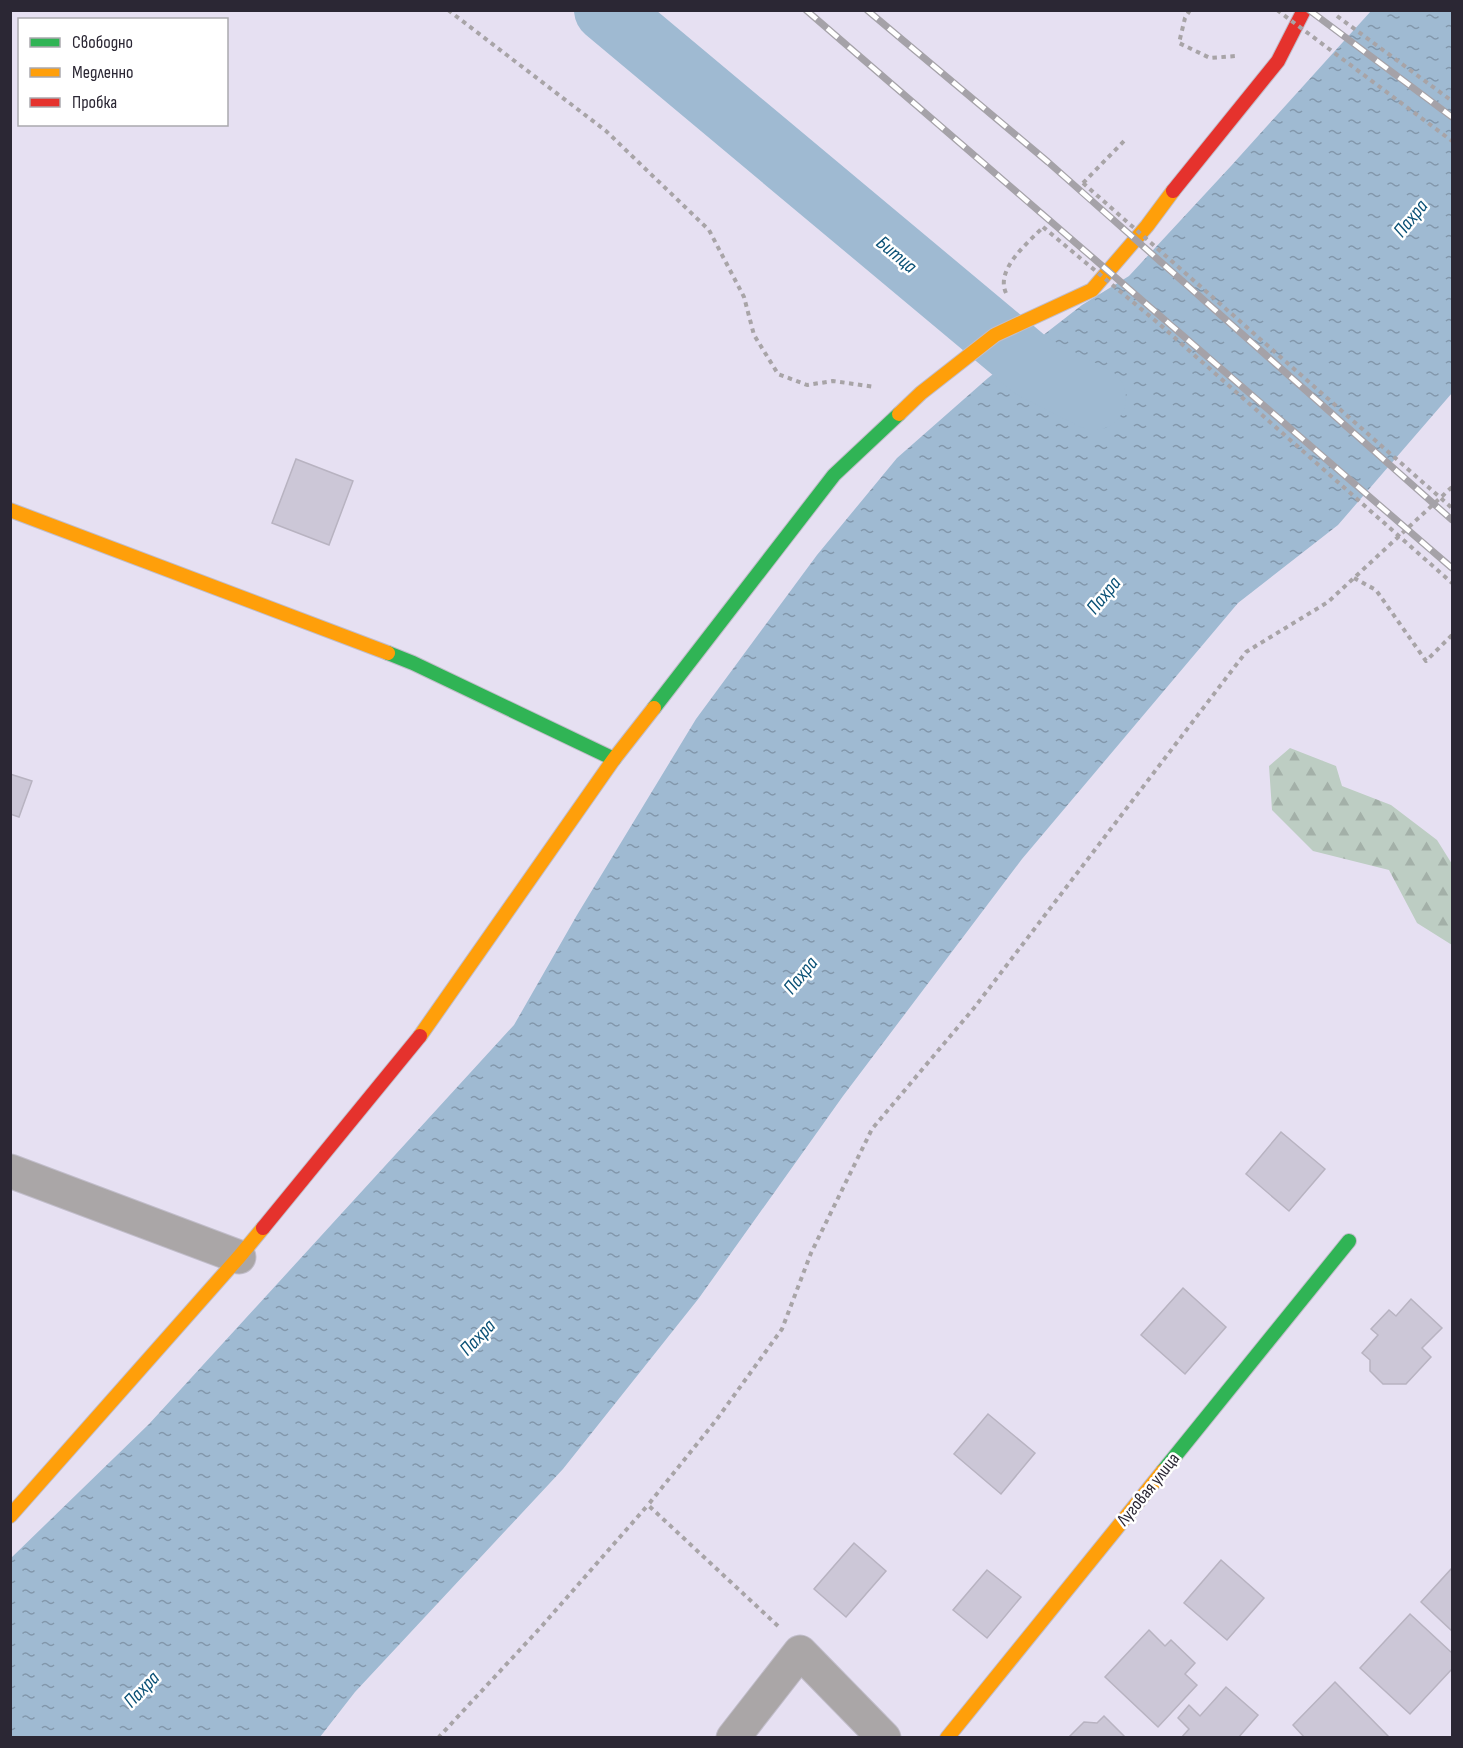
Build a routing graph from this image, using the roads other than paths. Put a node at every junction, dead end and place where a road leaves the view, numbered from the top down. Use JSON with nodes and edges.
{"nodes":[{"id":1,"x":1304,"y":10,"type":"edge"},
{"id":2,"x":10,"y":510,"type":"edge"},
{"id":3,"x":614,"y":759,"type":"junction"},
{"id":4,"x":10,"y":1171,"type":"edge"},
{"id":5,"x":1348,"y":1241,"type":"dead end"},
{"id":6,"x":239,"y":1257,"type":"junction"},
{"id":7,"x":10,"y":1516,"type":"edge"},
{"id":8,"x":733,"y":1737,"type":"edge"},
{"id":9,"x":884,"y":1737,"type":"edge"},
{"id":10,"x":947,"y":1737,"type":"edge"}],
"edges":[{"from":1,"to":3,"type":"street"},
{"from":2,"to":3,"type":"street"},
{"from":3,"to":6,"type":"street"},
{"from":4,"to":6,"type":"street"},
{"from":5,"to":10,"type":"street","name":"Луговая улица"},
{"from":6,"to":7,"type":"street"},
{"from":8,"to":9,"type":"street"}]}
